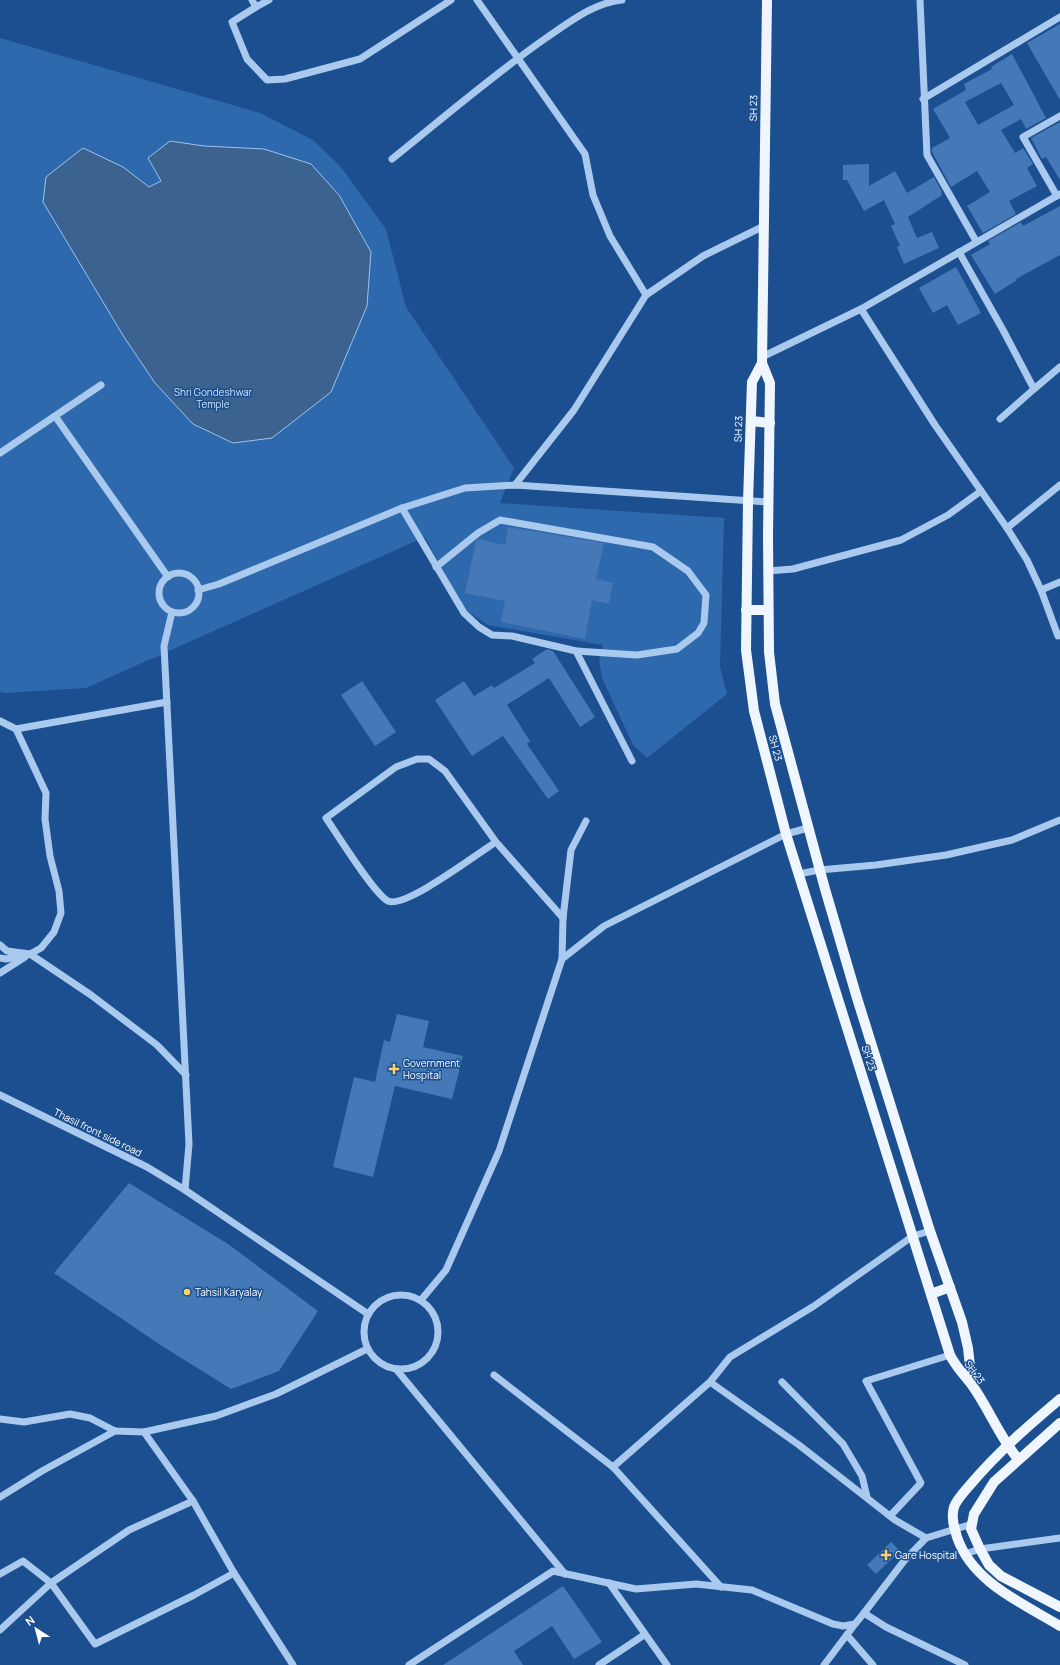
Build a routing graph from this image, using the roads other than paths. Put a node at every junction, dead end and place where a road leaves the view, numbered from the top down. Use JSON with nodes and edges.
{"nodes":[{"id":1,"x":252,"y":0,"type":"edge"},
{"id":2,"x":269,"y":0,"type":"edge"},
{"id":3,"x":451,"y":0,"type":"edge"},
{"id":4,"x":477,"y":0,"type":"edge"},
{"id":5,"x":622,"y":0,"type":"edge"},
{"id":6,"x":766,"y":0,"type":"edge"},
{"id":7,"x":920,"y":0,"type":"edge"},
{"id":8,"x":256,"y":7,"type":"junction"},
{"id":9,"x":1060,"y":17,"type":"edge"},
{"id":10,"x":518,"y":57,"type":"junction"},
{"id":11,"x":924,"y":99,"type":"junction"},
{"id":12,"x":1060,"y":116,"type":"edge"},
{"id":13,"x":392,"y":159,"type":"dead end"},
{"id":14,"x":1059,"y":195,"type":"edge"},
{"id":15,"x":764,"y":226,"type":"junction"},
{"id":16,"x":976,"y":241,"type":"junction"},
{"id":17,"x":959,"y":252,"type":"junction"},
{"id":18,"x":646,"y":295,"type":"junction"},
{"id":19,"x":861,"y":309,"type":"junction"},
{"id":20,"x":762,"y":360,"type":"junction"},
{"id":21,"x":1060,"y":368,"type":"edge"},
{"id":22,"x":101,"y":385,"type":"dead end"},
{"id":23,"x":1034,"y":389,"type":"junction"},
{"id":24,"x":55,"y":416,"type":"junction"},
{"id":25,"x":1000,"y":419,"type":"dead end"},
{"id":26,"x":751,"y":422,"type":"junction"},
{"id":27,"x":770,"y":423,"type":"junction"},
{"id":28,"x":0,"y":454,"type":"edge"},
{"id":29,"x":515,"y":485,"type":"junction"},
{"id":30,"x":1060,"y":485,"type":"edge"},
{"id":31,"x":981,"y":491,"type":"junction"},
{"id":32,"x":748,"y":502,"type":"junction"},
{"id":33,"x":768,"y":502,"type":"junction"},
{"id":34,"x":402,"y":508,"type":"junction"},
{"id":35,"x":1007,"y":528,"type":"junction"},
{"id":36,"x":436,"y":568,"type":"junction"},
{"id":37,"x":768,"y":571,"type":"junction"},
{"id":38,"x":168,"y":577,"type":"junction"},
{"id":39,"x":1060,"y":582,"type":"edge"},
{"id":40,"x":198,"y":590,"type":"junction"},
{"id":41,"x":1041,"y":590,"type":"junction"},
{"id":42,"x":746,"y":610,"type":"junction"},
{"id":43,"x":768,"y":610,"type":"junction"},
{"id":44,"x":172,"y":612,"type":"junction"},
{"id":45,"x":1058,"y":636,"type":"dead end"},
{"id":46,"x":576,"y":651,"type":"junction"},
{"id":47,"x":166,"y":702,"type":"junction"},
{"id":48,"x":0,"y":721,"type":"edge"},
{"id":49,"x":16,"y":729,"type":"junction"},
{"id":50,"x":632,"y":761,"type":"dead end"},
{"id":51,"x":1060,"y":820,"type":"edge"},
{"id":52,"x":586,"y":821,"type":"dead end"},
{"id":53,"x":808,"y":828,"type":"junction"},
{"id":54,"x":786,"y":834,"type":"junction"},
{"id":55,"x":496,"y":842,"type":"junction"},
{"id":56,"x":820,"y":870,"type":"junction"},
{"id":57,"x":799,"y":874,"type":"junction"},
{"id":58,"x":563,"y":918,"type":"junction"},
{"id":59,"x":0,"y":945,"type":"edge"},
{"id":60,"x":30,"y":954,"type":"junction"},
{"id":61,"x":0,"y":958,"type":"edge"},
{"id":62,"x":562,"y":959,"type":"junction"},
{"id":63,"x":0,"y":973,"type":"edge"},
{"id":64,"x":867,"y":1030,"type":"junction"},
{"id":65,"x":850,"y":1035,"type":"junction"},
{"id":66,"x":186,"y":1075,"type":"junction"},
{"id":67,"x":0,"y":1095,"type":"edge"},
{"id":68,"x":184,"y":1190,"type":"junction"},
{"id":69,"x":930,"y":1231,"type":"junction"},
{"id":70,"x":913,"y":1236,"type":"junction"},
{"id":71,"x":950,"y":1287,"type":"junction"},
{"id":72,"x":931,"y":1294,"type":"junction"},
{"id":73,"x":421,"y":1300,"type":"junction"},
{"id":74,"x":368,"y":1314,"type":"junction"},
{"id":75,"x":367,"y":1349,"type":"junction"},
{"id":76,"x":950,"y":1355,"type":"junction"},
{"id":77,"x":396,"y":1369,"type":"junction"},
{"id":78,"x":494,"y":1376,"type":"dead end"},
{"id":79,"x":710,"y":1382,"type":"junction"},
{"id":80,"x":782,"y":1382,"type":"dead end"},
{"id":81,"x":972,"y":1385,"type":"junction"},
{"id":82,"x":1060,"y":1399,"type":"edge"},
{"id":83,"x":0,"y":1419,"type":"edge"},
{"id":84,"x":1060,"y":1423,"type":"edge"},
{"id":85,"x":115,"y":1432,"type":"junction"},
{"id":86,"x":144,"y":1432,"type":"junction"},
{"id":87,"x":1006,"y":1446,"type":"junction"},
{"id":88,"x":1018,"y":1459,"type":"junction"},
{"id":89,"x":613,"y":1467,"type":"junction"},
{"id":90,"x":867,"y":1497,"type":"junction"},
{"id":91,"x":0,"y":1498,"type":"edge"},
{"id":92,"x":193,"y":1501,"type":"junction"},
{"id":93,"x":890,"y":1516,"type":"junction"},
{"id":94,"x":972,"y":1524,"type":"junction"},
{"id":95,"x":955,"y":1530,"type":"junction"},
{"id":96,"x":926,"y":1538,"type":"junction"},
{"id":97,"x":1060,"y":1538,"type":"edge"},
{"id":98,"x":980,"y":1549,"type":"junction"},
{"id":99,"x":965,"y":1554,"type":"junction"},
{"id":100,"x":234,"y":1573,"type":"junction"},
{"id":101,"x":0,"y":1574,"type":"edge"},
{"id":102,"x":565,"y":1574,"type":"junction"},
{"id":103,"x":51,"y":1583,"type":"junction"},
{"id":104,"x":609,"y":1583,"type":"junction"},
{"id":105,"x":721,"y":1587,"type":"junction"},
{"id":106,"x":1060,"y":1607,"type":"edge"},
{"id":107,"x":864,"y":1613,"type":"junction"},
{"id":108,"x":855,"y":1624,"type":"junction"},
{"id":109,"x":1060,"y":1626,"type":"edge"},
{"id":110,"x":0,"y":1630,"type":"edge"},
{"id":111,"x":847,"y":1635,"type":"junction"},
{"id":112,"x":644,"y":1636,"type":"junction"},
{"id":113,"x":293,"y":1665,"type":"edge"},
{"id":114,"x":409,"y":1665,"type":"edge"},
{"id":115,"x":599,"y":1665,"type":"edge"},
{"id":116,"x":667,"y":1665,"type":"edge"},
{"id":117,"x":824,"y":1665,"type":"edge"},
{"id":118,"x":873,"y":1665,"type":"edge"},
{"id":119,"x":965,"y":1665,"type":"edge"}],
"edges":[{"from":1,"to":8,"type":"street"},
{"from":2,"to":8,"type":"street"},
{"from":3,"to":8,"type":"street"},
{"from":4,"to":10,"type":"street"},
{"from":5,"to":10,"type":"street"},
{"from":6,"to":15,"type":"main road","name":"SH 23"},
{"from":7,"to":11,"type":"street"},
{"from":9,"to":11,"type":"street"},
{"from":10,"to":13,"type":"street"},
{"from":10,"to":18,"type":"street"},
{"from":11,"to":16,"type":"street"},
{"from":12,"to":14,"type":"street"},
{"from":14,"to":16,"type":"street"},
{"from":15,"to":18,"type":"street"},
{"from":15,"to":20,"type":"main road","name":"SH 23"},
{"from":16,"to":17,"type":"street"},
{"from":17,"to":19,"type":"street"},
{"from":17,"to":23,"type":"street"},
{"from":18,"to":29,"type":"street"},
{"from":19,"to":20,"type":"street"},
{"from":19,"to":31,"type":"street"},
{"from":20,"to":26,"type":"main road","name":"SH 23"},
{"from":20,"to":27,"type":"main road"},
{"from":21,"to":23,"type":"street"},
{"from":22,"to":24,"type":"street"},
{"from":23,"to":25,"type":"street"},
{"from":24,"to":28,"type":"street"},
{"from":24,"to":38,"type":"street"},
{"from":26,"to":27,"type":"main road"},
{"from":26,"to":32,"type":"main road","name":"SH 23"},
{"from":27,"to":33,"type":"main road"},
{"from":29,"to":32,"type":"street"},
{"from":29,"to":34,"type":"street"},
{"from":30,"to":35,"type":"street"},
{"from":31,"to":35,"type":"street"},
{"from":31,"to":37,"type":"street"},
{"from":32,"to":33,"type":"street"},
{"from":32,"to":42,"type":"main road","name":"SH 23"},
{"from":33,"to":37,"type":"main road"},
{"from":34,"to":36,"type":"street"},
{"from":34,"to":40,"type":"street"},
{"from":35,"to":41,"type":"street"},
{"from":36,"to":46,"type":"street"},
{"from":36,"to":46,"type":"street"},
{"from":37,"to":43,"type":"main road"},
{"from":38,"to":40,"type":"street"},
{"from":38,"to":44,"type":"street"},
{"from":39,"to":41,"type":"street"},
{"from":40,"to":44,"type":"street"},
{"from":41,"to":45,"type":"street"},
{"from":42,"to":43,"type":"main road"},
{"from":42,"to":54,"type":"main road","name":"SH 23"},
{"from":43,"to":53,"type":"main road"},
{"from":44,"to":47,"type":"street"},
{"from":46,"to":50,"type":"street"},
{"from":47,"to":49,"type":"street"},
{"from":47,"to":66,"type":"street"},
{"from":48,"to":49,"type":"street"},
{"from":49,"to":60,"type":"street"},
{"from":51,"to":56,"type":"street"},
{"from":52,"to":58,"type":"street"},
{"from":53,"to":54,"type":"street"},
{"from":53,"to":56,"type":"main road"},
{"from":54,"to":57,"type":"main road","name":"SH 23"},
{"from":54,"to":62,"type":"street"},
{"from":55,"to":55,"type":"street"},
{"from":55,"to":58,"type":"street"},
{"from":56,"to":57,"type":"street"},
{"from":56,"to":64,"type":"main road"},
{"from":57,"to":65,"type":"main road","name":"SH 23"},
{"from":58,"to":62,"type":"street"},
{"from":59,"to":60,"type":"street"},
{"from":60,"to":61,"type":"street"},
{"from":60,"to":63,"type":"street"},
{"from":60,"to":66,"type":"street"},
{"from":62,"to":73,"type":"street"},
{"from":64,"to":65,"type":"main road"},
{"from":64,"to":69,"type":"main road"},
{"from":65,"to":70,"type":"main road","name":"SH 23"},
{"from":66,"to":68,"type":"street"},
{"from":67,"to":68,"type":"street","name":"Thasil front side road"},
{"from":68,"to":74,"type":"street","name":"Thasil front side road"},
{"from":69,"to":70,"type":"street"},
{"from":69,"to":71,"type":"main road"},
{"from":70,"to":72,"type":"main road","name":"SH 23"},
{"from":70,"to":79,"type":"street"},
{"from":71,"to":72,"type":"main road"},
{"from":71,"to":81,"type":"main road"},
{"from":72,"to":76,"type":"main road","name":"SH 23"},
{"from":73,"to":74,"type":"street"},
{"from":73,"to":77,"type":"street"},
{"from":74,"to":75,"type":"street"},
{"from":75,"to":77,"type":"street"},
{"from":75,"to":86,"type":"street"},
{"from":76,"to":81,"type":"main road","name":"SH 23"},
{"from":76,"to":93,"type":"street"},
{"from":77,"to":102,"type":"street"},
{"from":78,"to":89,"type":"street"},
{"from":79,"to":89,"type":"street"},
{"from":79,"to":90,"type":"street"},
{"from":80,"to":90,"type":"street"},
{"from":81,"to":87,"type":"main road","name":"SH 23"},
{"from":82,"to":87,"type":"main road"},
{"from":83,"to":85,"type":"street"},
{"from":84,"to":88,"type":"main road"},
{"from":85,"to":86,"type":"street"},
{"from":85,"to":91,"type":"street"},
{"from":86,"to":92,"type":"street"},
{"from":87,"to":88,"type":"main road","name":"SH 23"},
{"from":87,"to":95,"type":"main road"},
{"from":88,"to":94,"type":"main road"},
{"from":89,"to":105,"type":"street"},
{"from":90,"to":93,"type":"street"},
{"from":92,"to":100,"type":"street"},
{"from":92,"to":103,"type":"street"},
{"from":93,"to":96,"type":"street"},
{"from":94,"to":95,"type":"street"},
{"from":94,"to":98,"type":"main road"},
{"from":95,"to":96,"type":"street"},
{"from":95,"to":99,"type":"main road"},
{"from":96,"to":107,"type":"street"},
{"from":97,"to":98,"type":"street"},
{"from":98,"to":99,"type":"street"},
{"from":98,"to":106,"type":"main road"},
{"from":99,"to":109,"type":"main road"},
{"from":100,"to":103,"type":"street"},
{"from":100,"to":113,"type":"street"},
{"from":101,"to":103,"type":"street"},
{"from":102,"to":104,"type":"street"},
{"from":102,"to":114,"type":"street"},
{"from":103,"to":110,"type":"street"},
{"from":104,"to":105,"type":"street"},
{"from":104,"to":112,"type":"street"},
{"from":105,"to":108,"type":"street"},
{"from":107,"to":108,"type":"street"},
{"from":107,"to":119,"type":"street"},
{"from":108,"to":111,"type":"street"},
{"from":111,"to":117,"type":"street"},
{"from":111,"to":118,"type":"street"},
{"from":112,"to":115,"type":"street"},
{"from":112,"to":116,"type":"street"}]}
